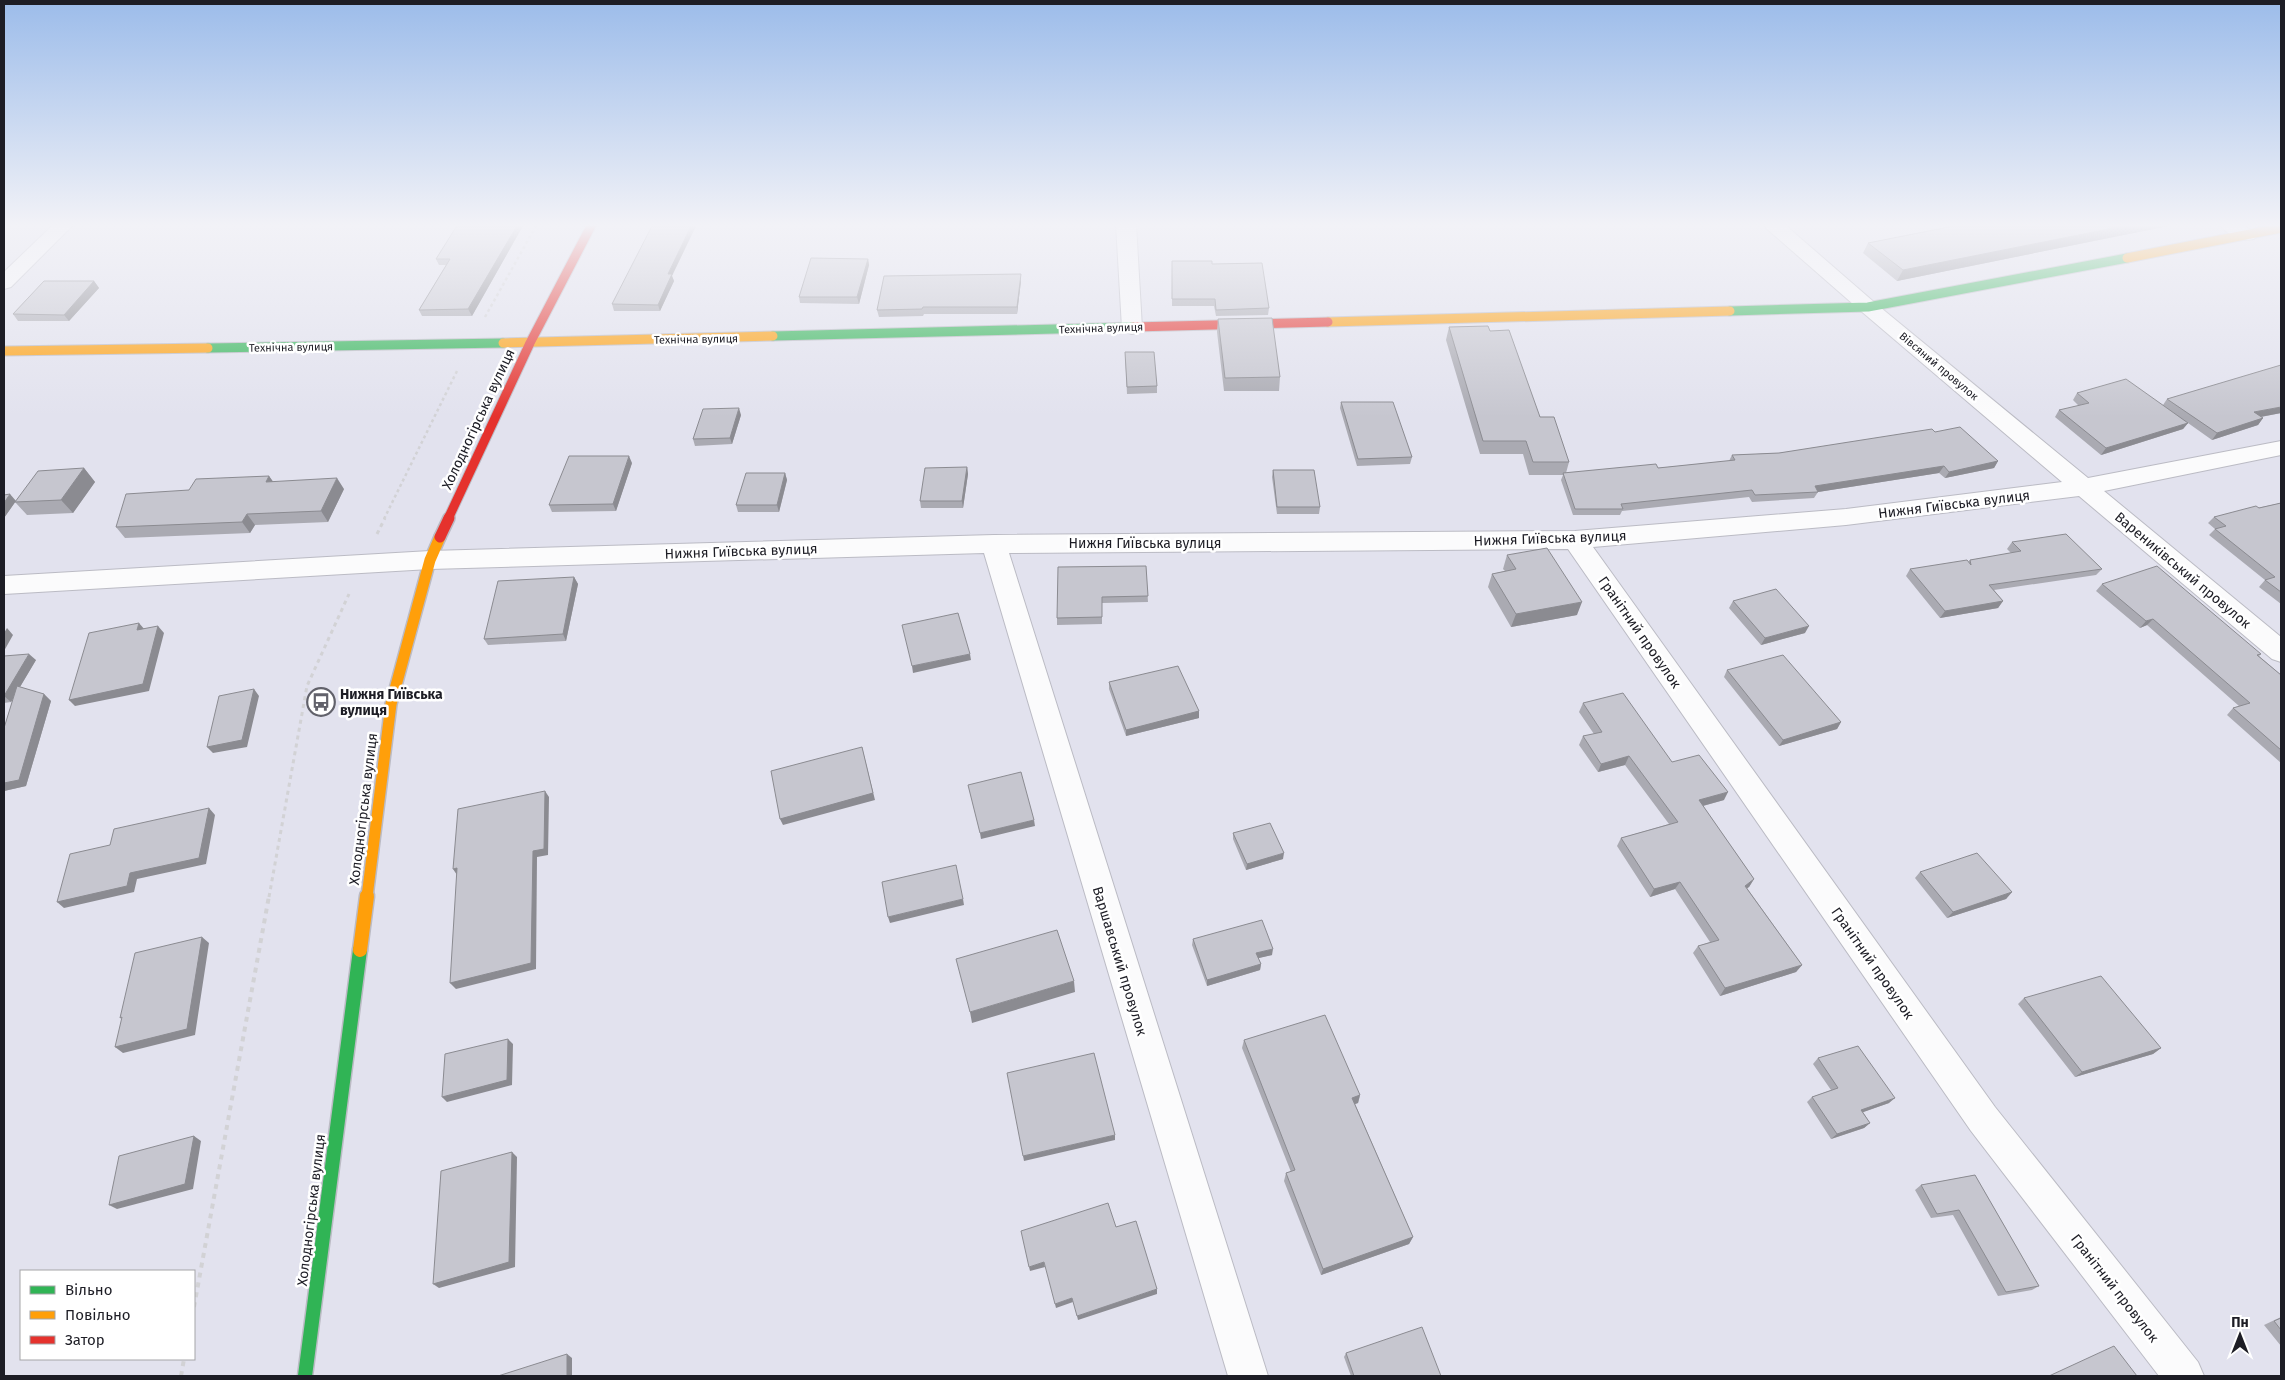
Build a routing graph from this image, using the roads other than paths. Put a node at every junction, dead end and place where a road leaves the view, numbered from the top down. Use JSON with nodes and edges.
{"nodes":[{"id":1,"x":558,"y":288,"type":"edge"},
{"id":2,"x":1130,"y":288,"type":"edge"},
{"id":3,"x":1847,"y":288,"type":"edge"},
{"id":4,"x":1966,"y":288,"type":"edge"},
{"id":5,"x":1868,"y":307,"type":"junction"},
{"id":6,"x":1132,"y":328,"type":"junction"},
{"id":7,"x":530,"y":343,"type":"junction"},
{"id":8,"x":4,"y":351,"type":"edge"},
{"id":9,"x":2281,"y":448,"type":"edge"},
{"id":10,"x":2085,"y":487,"type":"junction"},
{"id":11,"x":1575,"y":540,"type":"junction"},
{"id":12,"x":994,"y":544,"type":"junction"},
{"id":13,"x":430,"y":560,"type":"junction"},
{"id":14,"x":4,"y":585,"type":"edge"},
{"id":15,"x":2281,"y":652,"type":"edge"},
{"id":16,"x":305,"y":1376,"type":"edge"},
{"id":17,"x":1248,"y":1376,"type":"edge"},
{"id":18,"x":2184,"y":1376,"type":"edge"}],
"edges":[{"from":1,"to":7,"type":"street","name":"Холодногірська вулиця"},
{"from":2,"to":6,"type":"street"},
{"from":3,"to":5,"type":"street","name":"Вівсяний провулок"},
{"from":4,"to":5,"type":"street","name":"Технічна вулиця"},
{"from":5,"to":6,"type":"street","name":"Технічна вулиця"},
{"from":5,"to":10,"type":"street","name":"Вівсяний провулок"},
{"from":6,"to":7,"type":"street","name":"Технічна вулиця"},
{"from":7,"to":8,"type":"street","name":"Технічна вулиця"},
{"from":7,"to":13,"type":"street","name":"Холодногірська вулиця"},
{"from":9,"to":10,"type":"street","name":"Нижня Гиївська вулиця"},
{"from":10,"to":11,"type":"street","name":"Нижня Гиївська вулиця"},
{"from":10,"to":15,"type":"street","name":"Варениківський провулок"},
{"from":11,"to":12,"type":"street","name":"Нижня Гиївська вулиця"},
{"from":11,"to":18,"type":"street","name":"Гранітний провулок"},
{"from":12,"to":13,"type":"street","name":"Нижня Гиївська вулиця"},
{"from":12,"to":17,"type":"street","name":"Варшавський провулок"},
{"from":13,"to":14,"type":"street","name":"Нижня Гиївська вулиця"},
{"from":13,"to":16,"type":"street","name":"Холодногірська вулиця"}]}
